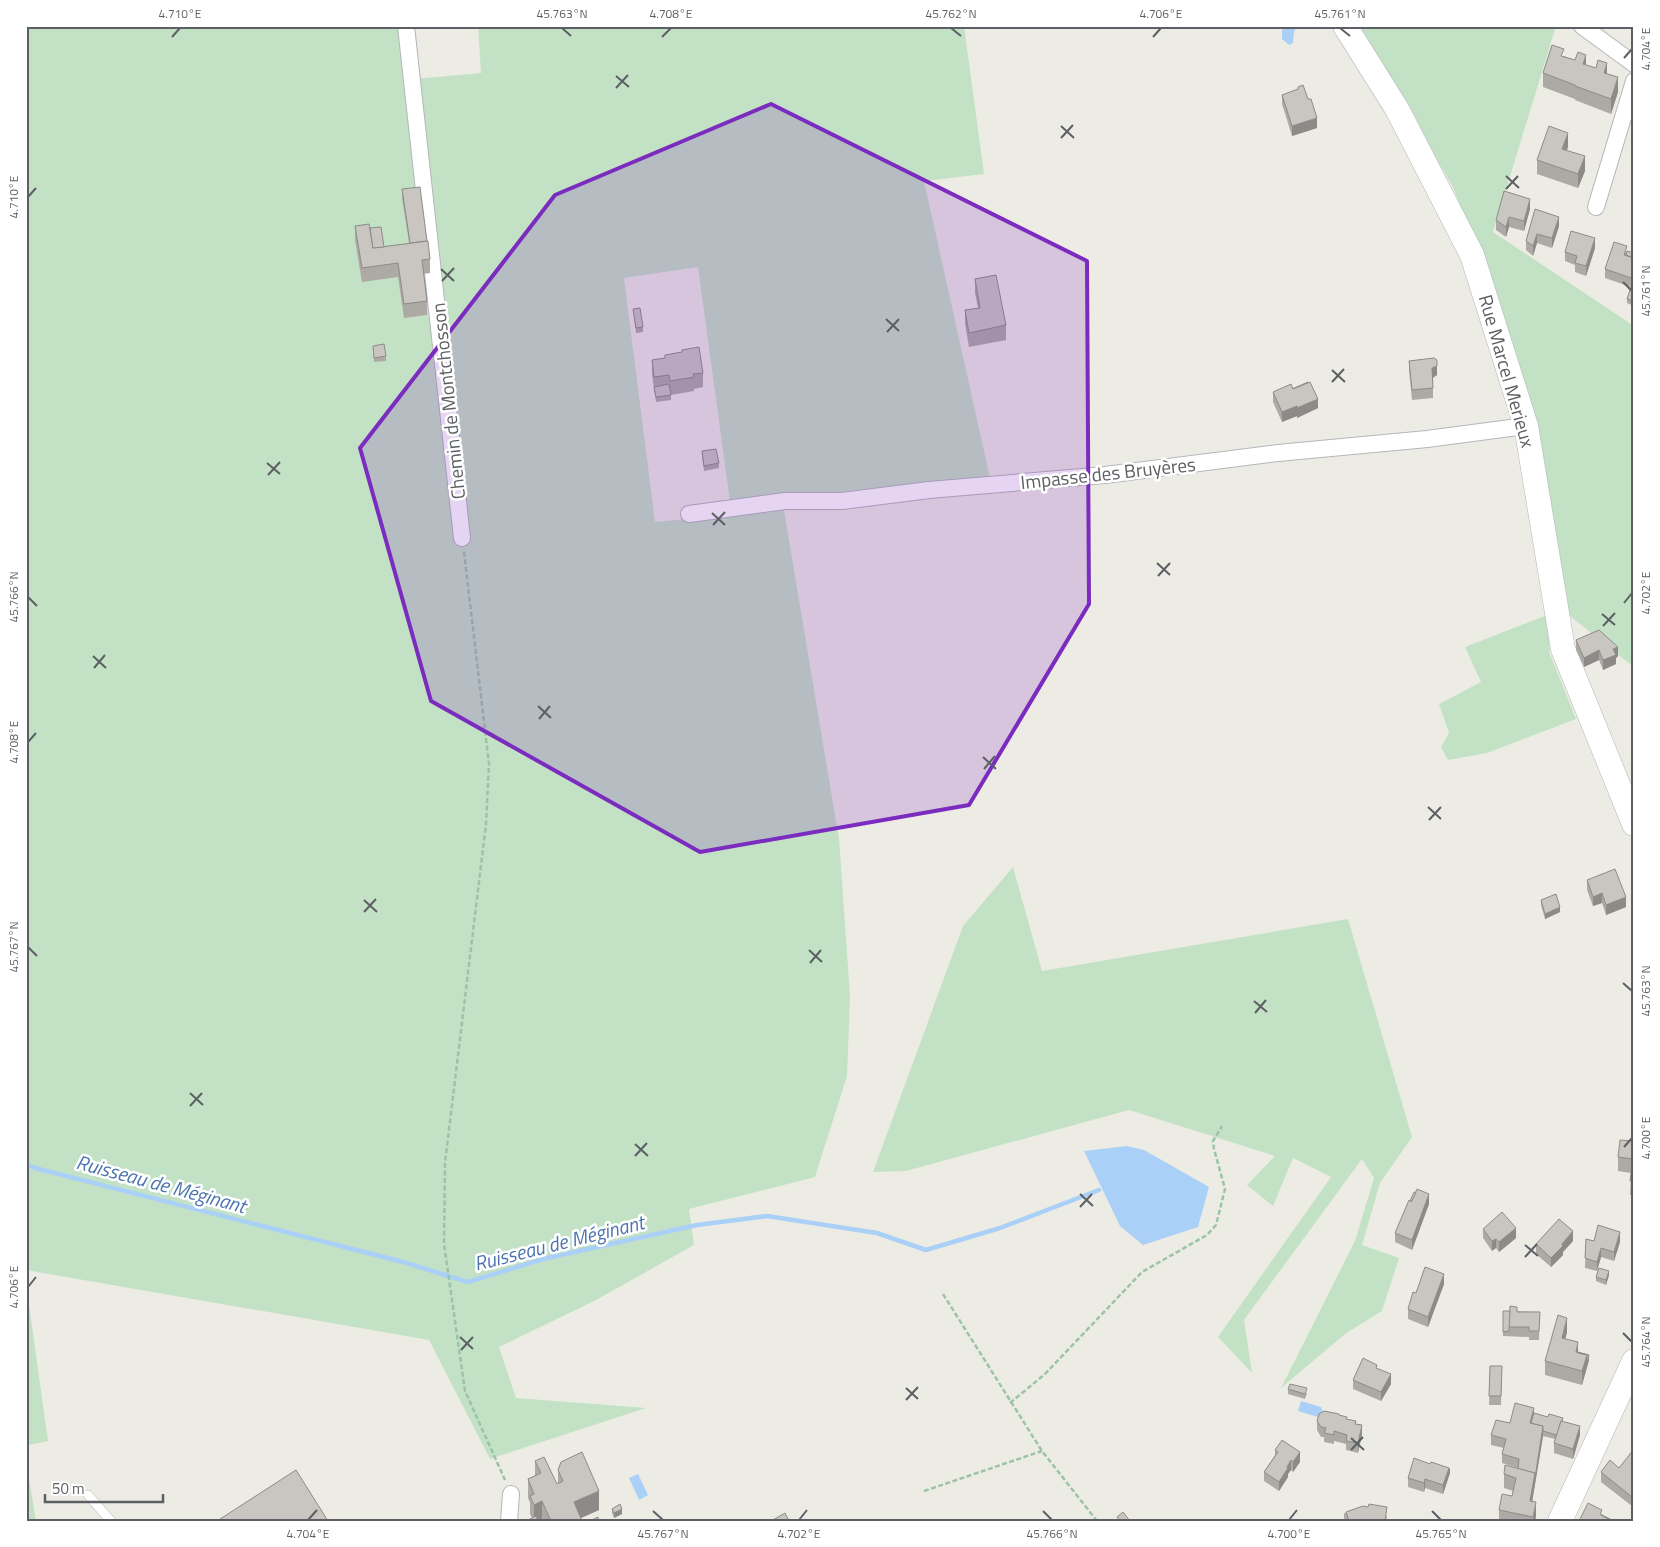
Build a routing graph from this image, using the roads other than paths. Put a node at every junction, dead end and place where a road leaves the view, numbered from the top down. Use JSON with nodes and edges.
{"nodes":[{"id":1,"x":406,"y":26,"type":"edge"},
{"id":2,"x":1345,"y":26,"type":"edge"},
{"id":3,"x":1582,"y":26,"type":"edge"},
{"id":4,"x":1634,"y":64,"type":"edge"},
{"id":5,"x":1634,"y":81,"type":"edge"},
{"id":6,"x":1596,"y":207,"type":"dead end"},
{"id":7,"x":1526,"y":426,"type":"junction"},
{"id":8,"x":689,"y":514,"type":"dead end"},
{"id":9,"x":462,"y":538,"type":"road end"},
{"id":10,"x":1634,"y":824,"type":"edge"},
{"id":11,"x":1634,"y":1361,"type":"edge"},
{"id":12,"x":511,"y":1494,"type":"road end"},
{"id":13,"x":88,"y":1495,"type":"dead end"},
{"id":14,"x":110,"y":1521,"type":"edge"},
{"id":15,"x":509,"y":1521,"type":"edge"},
{"id":16,"x":1560,"y":1521,"type":"edge"}],
"edges":[{"from":1,"to":9,"type":"street","name":"Chemin de Montchosson"},
{"from":2,"to":7,"type":"main road","name":"Rue Marcel Merieux"},
{"from":3,"to":4,"type":"street"},
{"from":5,"to":6,"type":"street"},
{"from":7,"to":8,"type":"street","name":"Impasse des Bruyères"},
{"from":7,"to":10,"type":"main road","name":"Rue Marcel Merieux"},
{"from":11,"to":16,"type":"main road"},
{"from":12,"to":15,"type":"street"},
{"from":13,"to":14,"type":"lane"}]}
